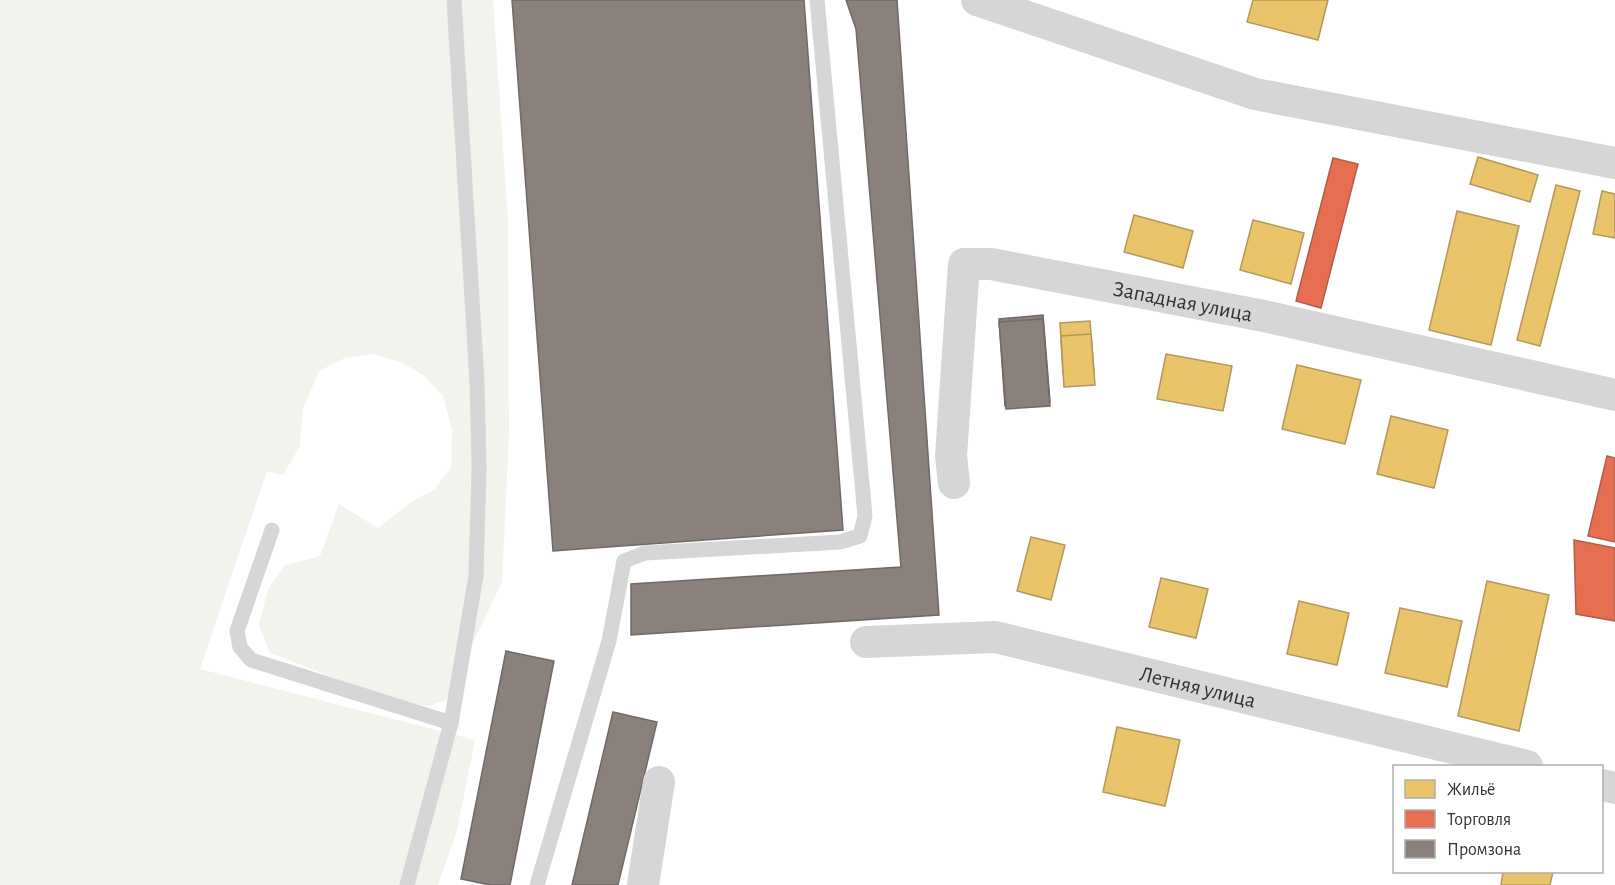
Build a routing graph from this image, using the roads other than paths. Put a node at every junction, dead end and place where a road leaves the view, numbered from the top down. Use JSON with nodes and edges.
{"nodes":[{"id":1,"x":454,"y":0,"type":"edge"},
{"id":2,"x":817,"y":0,"type":"edge"},
{"id":3,"x":977,"y":0,"type":"edge"},
{"id":4,"x":1615,"y":163,"type":"edge"},
{"id":5,"x":1615,"y":395,"type":"edge"},
{"id":6,"x":954,"y":483,"type":"dead end"},
{"id":7,"x":273,"y":531,"type":"dead end"},
{"id":8,"x":866,"y":642,"type":"dead end"},
{"id":9,"x":451,"y":723,"type":"junction"},
{"id":10,"x":1523,"y":765,"type":"edge"},
{"id":11,"x":659,"y":783,"type":"dead end"},
{"id":12,"x":407,"y":885,"type":"edge"},
{"id":13,"x":537,"y":885,"type":"edge"},
{"id":14,"x":643,"y":885,"type":"edge"}],
"edges":[{"from":1,"to":9,"type":"lane"},
{"from":2,"to":13,"type":"lane"},
{"from":3,"to":4,"type":"street"},
{"from":5,"to":6,"type":"street","name":"Западная улица"},
{"from":7,"to":9,"type":"lane"},
{"from":8,"to":10,"type":"street","name":"Летняя улица"},
{"from":9,"to":12,"type":"lane"},
{"from":11,"to":14,"type":"street"}]}
